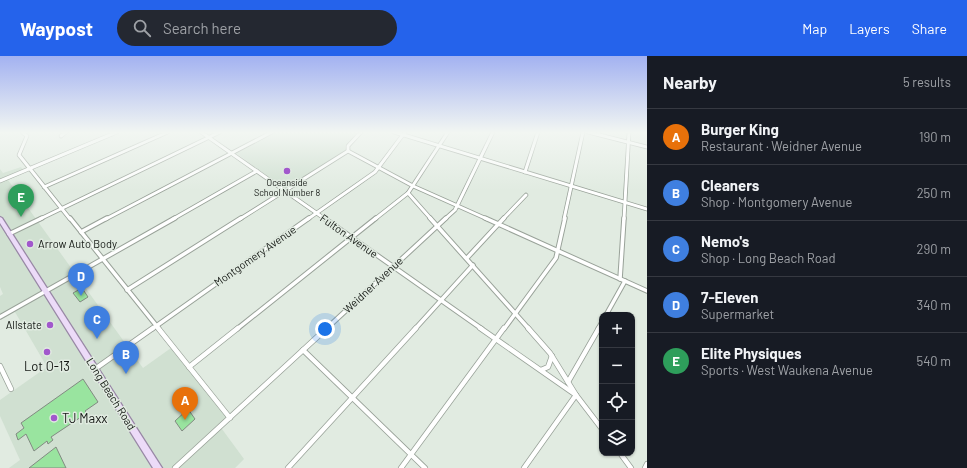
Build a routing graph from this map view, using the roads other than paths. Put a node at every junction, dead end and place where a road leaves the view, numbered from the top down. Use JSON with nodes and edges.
{"nodes":[{"id":1,"x":21,"y":151,"type":"edge"},
{"id":2,"x":71,"y":151,"type":"edge"},
{"id":3,"x":125,"y":151,"type":"edge"},
{"id":4,"x":180,"y":151,"type":"edge"},
{"id":5,"x":227,"y":151,"type":"edge"},
{"id":6,"x":236,"y":151,"type":"edge"},
{"id":7,"x":348,"y":151,"type":"joint"},
{"id":8,"x":391,"y":151,"type":"edge"},
{"id":9,"x":436,"y":151,"type":"edge"},
{"id":10,"x":455,"y":151,"type":"edge"},
{"id":11,"x":484,"y":151,"type":"edge"},
{"id":12,"x":532,"y":151,"type":"edge"},
{"id":13,"x":580,"y":151,"type":"edge"},
{"id":14,"x":627,"y":151,"type":"edge"},
{"id":15,"x":231,"y":154,"type":"junction"},
{"id":16,"x":480,"y":159,"type":"junction"},
{"id":17,"x":378,"y":168,"type":"junction"},
{"id":18,"x":29,"y":169,"type":"junction"},
{"id":19,"x":257,"y":171,"type":"junction"},
{"id":20,"x":525,"y":172,"type":"junction"},
{"id":21,"x":0,"y":181,"type":"edge"},
{"id":22,"x":413,"y":186,"type":"junction"},
{"id":23,"x":572,"y":186,"type":"junction"},
{"id":24,"x":44,"y":187,"type":"junction"},
{"id":25,"x":285,"y":191,"type":"junction"},
{"id":26,"x":408,"y":192,"type":"junction"},
{"id":27,"x":526,"y":195,"type":"dead end"},
{"id":28,"x":624,"y":202,"type":"junction"},
{"id":29,"x":458,"y":206,"type":"junction"},
{"id":30,"x":61,"y":208,"type":"junction"},
{"id":31,"x":647,"y":208,"type":"edge"},
{"id":32,"x":316,"y":213,"type":"junction"},
{"id":33,"x":1,"y":222,"type":"edge"},
{"id":34,"x":499,"y":225,"type":"junction"},
{"id":35,"x":438,"y":226,"type":"junction"},
{"id":36,"x":81,"y":232,"type":"junction"},
{"id":37,"x":10,"y":234,"type":"junction"},
{"id":38,"x":352,"y":238,"type":"junction"},
{"id":39,"x":559,"y":252,"type":"junction"},
{"id":40,"x":467,"y":258,"type":"junction"},
{"id":41,"x":103,"y":260,"type":"junction"},
{"id":42,"x":473,"y":265,"type":"junction"},
{"id":43,"x":393,"y":267,"type":"junction"},
{"id":44,"x":620,"y":279,"type":"junction"},
{"id":45,"x":625,"y":281,"type":"junction"},
{"id":46,"x":127,"y":290,"type":"junction"},
{"id":47,"x":46,"y":291,"type":"junction"},
{"id":48,"x":647,"y":291,"type":"edge"},
{"id":49,"x":441,"y":300,"type":"junction"},
{"id":50,"x":608,"y":312,"type":"edge"},
{"id":51,"x":516,"y":313,"type":"junction"},
{"id":52,"x":0,"y":317,"type":"edge"},
{"id":53,"x":156,"y":326,"type":"junction"},
{"id":54,"x":599,"y":327,"type":"edge"},
{"id":55,"x":496,"y":340,"type":"junction"},
{"id":56,"x":303,"y":350,"type":"junction"},
{"id":57,"x":552,"y":356,"type":"junction"},
{"id":58,"x":0,"y":366,"type":"edge"},
{"id":59,"x":189,"y":367,"type":"junction"},
{"id":60,"x":95,"y":369,"type":"junction"},
{"id":61,"x":540,"y":370,"type":"junction"},
{"id":62,"x":568,"y":382,"type":"junction"},
{"id":63,"x":11,"y":389,"type":"dead end"},
{"id":64,"x":576,"y":395,"type":"junction"},
{"id":65,"x":352,"y":398,"type":"junction"},
{"id":66,"x":230,"y":418,"type":"junction"},
{"id":67,"x":599,"y":425,"type":"edge"},
{"id":68,"x":411,"y":455,"type":"junction"},
{"id":69,"x":622,"y":456,"type":"edge"},
{"id":70,"x":647,"y":464,"type":"edge"},
{"id":71,"x":158,"y":468,"type":"edge"},
{"id":72,"x":175,"y":468,"type":"edge"},
{"id":73,"x":288,"y":468,"type":"edge"},
{"id":74,"x":401,"y":468,"type":"edge"},
{"id":75,"x":425,"y":468,"type":"edge"},
{"id":76,"x":524,"y":468,"type":"edge"},
{"id":77,"x":631,"y":468,"type":"edge"},
{"id":78,"x":646,"y":468,"type":"edge"}],
"edges":[{"from":1,"to":18,"type":"street"},
{"from":2,"to":18,"type":"street"},
{"from":3,"to":24,"type":"street"},
{"from":4,"to":30,"type":"street"},
{"from":5,"to":15,"type":"street","name":"Fulton Avenue"},
{"from":6,"to":15,"type":"street"},
{"from":7,"to":17,"type":"street"},
{"from":7,"to":25,"type":"street"},
{"from":8,"to":17,"type":"street","name":"Montgomery Avenue"},
{"from":9,"to":22,"type":"street"},
{"from":10,"to":16,"type":"street"},
{"from":11,"to":16,"type":"street","name":"Weidner Avenue"},
{"from":12,"to":20,"type":"street"},
{"from":13,"to":23,"type":"street"},
{"from":14,"to":28,"type":"street"},
{"from":15,"to":19,"type":"street","name":"Fulton Avenue"},
{"from":15,"to":36,"type":"street"},
{"from":16,"to":20,"type":"street"},
{"from":16,"to":29,"type":"street","name":"Weidner Avenue"},
{"from":17,"to":22,"type":"street"},
{"from":17,"to":32,"type":"street","name":"Montgomery Avenue"},
{"from":18,"to":21,"type":"street"},
{"from":18,"to":24,"type":"street"},
{"from":19,"to":25,"type":"street","name":"Fulton Avenue"},
{"from":19,"to":41,"type":"street"},
{"from":20,"to":23,"type":"street"},
{"from":22,"to":26,"type":"street"},
{"from":22,"to":29,"type":"street"},
{"from":23,"to":28,"type":"street"},
{"from":23,"to":39,"type":"street"},
{"from":24,"to":30,"type":"street"},
{"from":25,"to":32,"type":"street","name":"Fulton Avenue"},
{"from":25,"to":46,"type":"street"},
{"from":26,"to":35,"type":"street"},
{"from":26,"to":38,"type":"street"},
{"from":27,"to":34,"type":"street"},
{"from":28,"to":31,"type":"street"},
{"from":28,"to":44,"type":"street"},
{"from":29,"to":34,"type":"street"},
{"from":29,"to":35,"type":"street","name":"Weidner Avenue"},
{"from":30,"to":36,"type":"street"},
{"from":30,"to":37,"type":"street"},
{"from":32,"to":38,"type":"street","name":"Fulton Avenue"},
{"from":32,"to":53,"type":"street","name":"Montgomery Avenue"},
{"from":33,"to":37,"type":"main road","name":"Long Beach Road"},
{"from":34,"to":39,"type":"street"},
{"from":34,"to":40,"type":"street"},
{"from":35,"to":40,"type":"street"},
{"from":35,"to":43,"type":"street","name":"Weidner Avenue"},
{"from":36,"to":41,"type":"street"},
{"from":37,"to":47,"type":"main road","name":"Long Beach Road"},
{"from":38,"to":43,"type":"street","name":"Fulton Avenue"},
{"from":38,"to":59,"type":"street"},
{"from":39,"to":44,"type":"street"},
{"from":39,"to":51,"type":"street"},
{"from":40,"to":42,"type":"street"},
{"from":41,"to":46,"type":"street"},
{"from":41,"to":47,"type":"street"},
{"from":42,"to":49,"type":"street"},
{"from":42,"to":51,"type":"street"},
{"from":43,"to":49,"type":"street","name":"Fulton Avenue"},
{"from":43,"to":56,"type":"street","name":"Weidner Avenue"},
{"from":44,"to":45,"type":"street"},
{"from":45,"to":48,"type":"street"},
{"from":45,"to":50,"type":"street"},
{"from":46,"to":53,"type":"street"},
{"from":47,"to":52,"type":"street"},
{"from":47,"to":60,"type":"main road","name":"Long Beach Road"},
{"from":49,"to":55,"type":"street","name":"Fulton Avenue"},
{"from":49,"to":65,"type":"street"},
{"from":51,"to":55,"type":"street"},
{"from":51,"to":57,"type":"street"},
{"from":53,"to":59,"type":"street"},
{"from":53,"to":60,"type":"street","name":"Montgomery Avenue"},
{"from":54,"to":62,"type":"street"},
{"from":55,"to":61,"type":"street","name":"Fulton Avenue"},
{"from":55,"to":68,"type":"street"},
{"from":56,"to":65,"type":"street"},
{"from":56,"to":66,"type":"street","name":"Weidner Avenue"},
{"from":57,"to":61,"type":"street"},
{"from":57,"to":62,"type":"street"},
{"from":58,"to":63,"type":"street"},
{"from":59,"to":66,"type":"street"},
{"from":60,"to":71,"type":"main road","name":"Long Beach Road"},
{"from":61,"to":64,"type":"street","name":"Fulton Avenue"},
{"from":62,"to":64,"type":"street"},
{"from":64,"to":67,"type":"street"},
{"from":64,"to":76,"type":"street"},
{"from":65,"to":68,"type":"street"},
{"from":65,"to":73,"type":"street"},
{"from":66,"to":72,"type":"street","name":"Weidner Avenue"},
{"from":68,"to":74,"type":"street"},
{"from":68,"to":75,"type":"street"},
{"from":69,"to":77,"type":"street"},
{"from":70,"to":78,"type":"street"}]}
